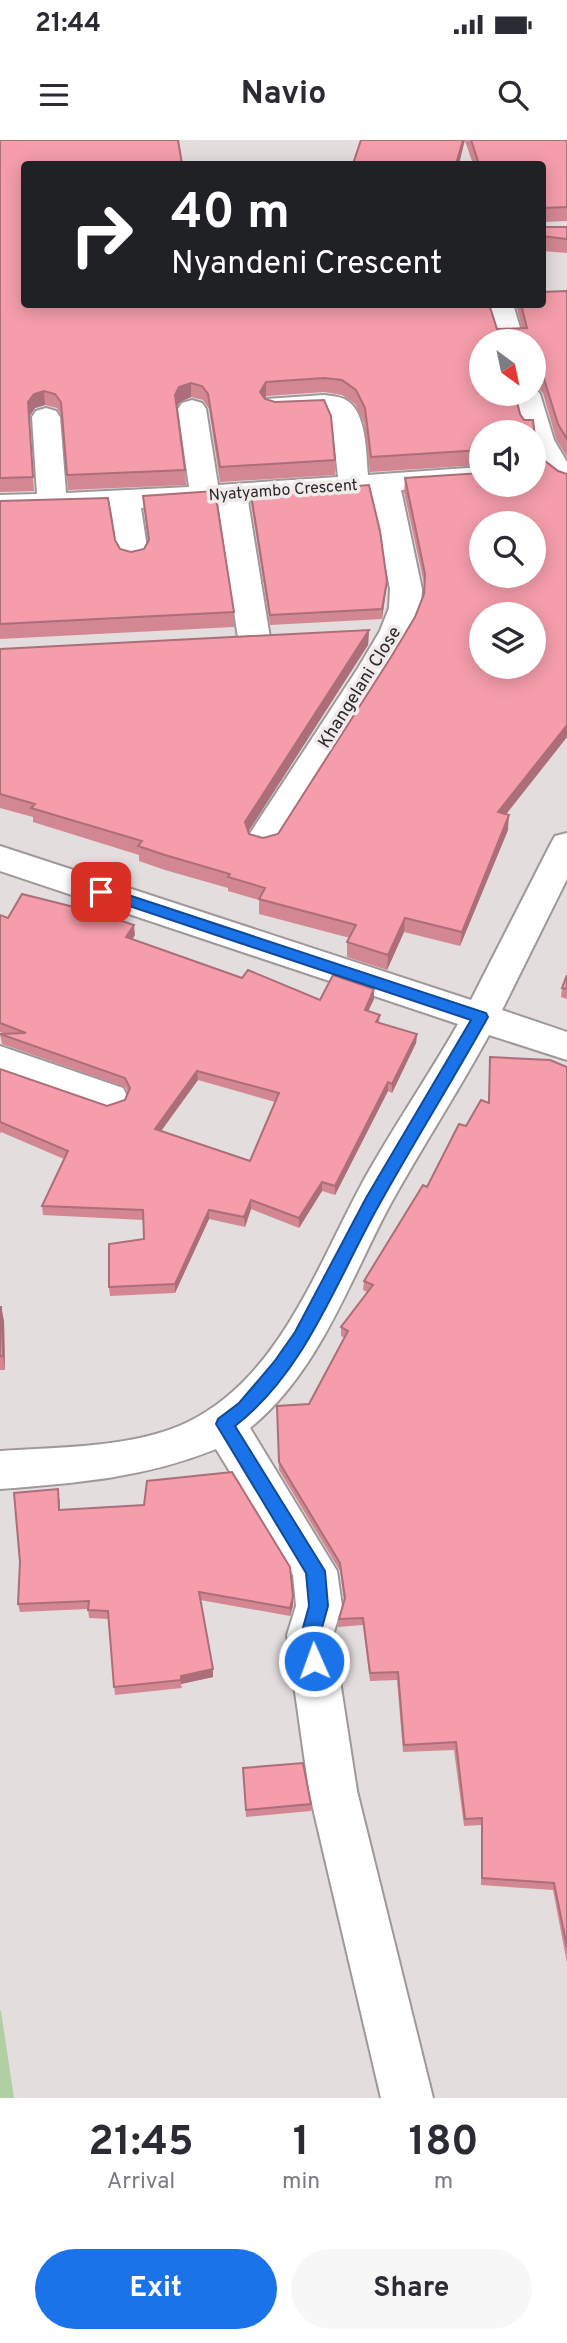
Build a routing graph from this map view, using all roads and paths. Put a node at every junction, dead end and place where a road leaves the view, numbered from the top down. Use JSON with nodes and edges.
{"nodes":[{"id":1,"x":500,"y":308,"type":"edge"},
{"id":2,"x":506,"y":329,"type":"edge"},
{"id":3,"x":276,"y":405,"type":"edge"},
{"id":4,"x":530,"y":406,"type":"edge"},
{"id":5,"x":192,"y":409,"type":"dead end"},
{"id":6,"x":46,"y":417,"type":"dead end"},
{"id":7,"x":553,"y":474,"type":"edge"},
{"id":8,"x":469,"y":477,"type":"edge"},
{"id":9,"x":369,"y":483,"type":"junction"},
{"id":10,"x":219,"y":494,"type":"junction"},
{"id":11,"x":125,"y":500,"type":"junction"},
{"id":12,"x":52,"y":501,"type":"junction"},
{"id":13,"x":0,"y":504,"type":"edge"},
{"id":14,"x":133,"y":554,"type":"edge"},
{"id":15,"x":396,"y":631,"type":"junction"},
{"id":16,"x":357,"y":633,"type":"edge"},
{"id":17,"x":254,"y":638,"type":"edge"},
{"id":18,"x":264,"y":838,"type":"edge"},
{"id":19,"x":567,"y":845,"type":"edge"},
{"id":20,"x":0,"y":858,"type":"edge"},
{"id":21,"x":556,"y":888,"type":"edge"},
{"id":22,"x":480,"y":1017,"type":"junction"},
{"id":23,"x":567,"y":1046,"type":"edge"},
{"id":24,"x":0,"y":1060,"type":"edge"},
{"id":25,"x":109,"y":1098,"type":"dead end"},
{"id":26,"x":224,"y":1424,"type":"junction"},
{"id":27,"x":0,"y":1470,"type":"edge"},
{"id":28,"x":407,"y":2098,"type":"edge"}],
"edges":[{"from":1,"to":2,"type":"street"},
{"from":3,"to":9,"type":"street","name":"Khangelani Close"},
{"from":4,"to":7,"type":"street"},
{"from":5,"to":10,"type":"street"},
{"from":6,"to":12,"type":"street"},
{"from":8,"to":9,"type":"street","name":"Nyatyambo Crescent"},
{"from":9,"to":10,"type":"street","name":"Nyatyambo Crescent"},
{"from":9,"to":15,"type":"street","name":"Khangelani Close"},
{"from":10,"to":11,"type":"street","name":"Nyatyambo Crescent"},
{"from":10,"to":17,"type":"street"},
{"from":11,"to":12,"type":"street","name":"Nyatyambo Crescent"},
{"from":11,"to":14,"type":"street"},
{"from":12,"to":13,"type":"street","name":"Nyatyambo Crescent"},
{"from":15,"to":16,"type":"street"},
{"from":15,"to":18,"type":"street","name":"Khangelani Close"},
{"from":19,"to":21,"type":"street"},
{"from":20,"to":22,"type":"street"},
{"from":21,"to":22,"type":"street"},
{"from":22,"to":23,"type":"street"},
{"from":22,"to":26,"type":"street"},
{"from":24,"to":25,"type":"street"},
{"from":26,"to":27,"type":"street"},
{"from":26,"to":28,"type":"street"}]}
